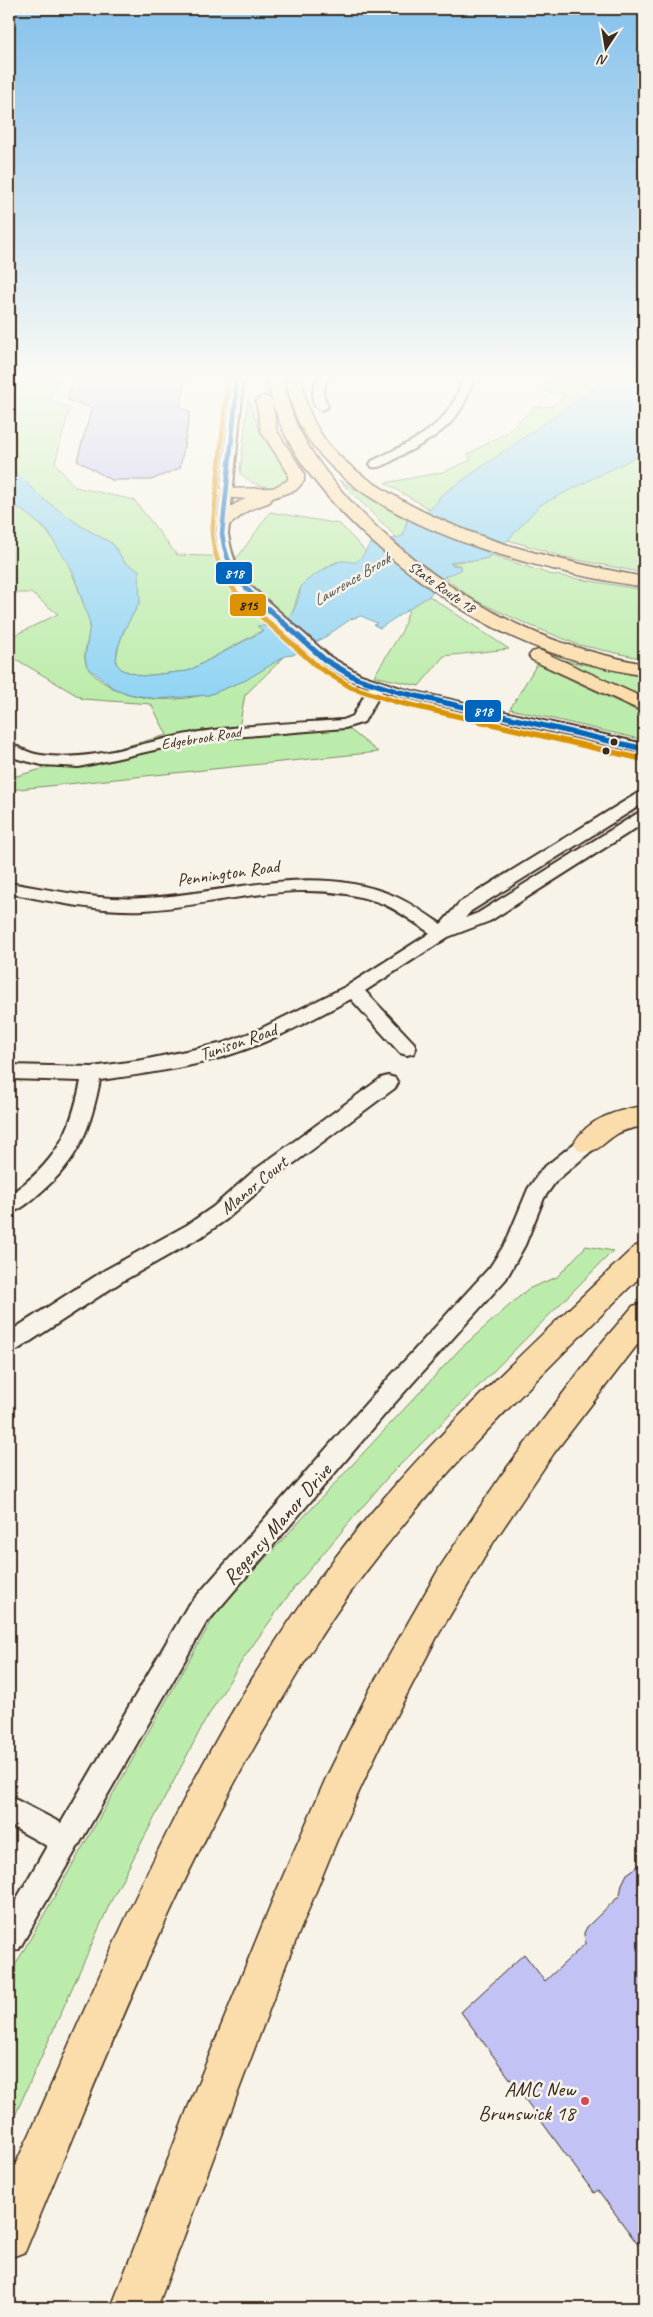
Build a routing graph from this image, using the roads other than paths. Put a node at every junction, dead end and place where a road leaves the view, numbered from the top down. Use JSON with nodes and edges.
{"nodes":[{"id":1,"x":227,"y":481,"type":"edge"},
{"id":2,"x":237,"y":481,"type":"edge"},
{"id":3,"x":296,"y":481,"type":"edge"},
{"id":4,"x":325,"y":481,"type":"edge"},
{"id":5,"x":362,"y":481,"type":"edge"},
{"id":6,"x":225,"y":495,"type":"junction"},
{"id":7,"x":264,"y":495,"type":"junction"},
{"id":8,"x":222,"y":522,"type":"junction"},
{"id":9,"x":363,"y":522,"type":"junction"},
{"id":10,"x":644,"y":582,"type":"edge"},
{"id":11,"x":462,"y":603,"type":"junction"},
{"id":12,"x":644,"y":670,"type":"edge"},
{"id":13,"x":377,"y":686,"type":"junction"},
{"id":14,"x":644,"y":706,"type":"edge"},
{"id":15,"x":9,"y":749,"type":"edge"},
{"id":16,"x":644,"y":749,"type":"edge"},
{"id":17,"x":644,"y":796,"type":"edge"},
{"id":18,"x":644,"y":816,"type":"edge"},
{"id":19,"x":598,"y":825,"type":"junction"},
{"id":20,"x":614,"y":835,"type":"junction"},
{"id":21,"x":9,"y":888,"type":"edge"},
{"id":22,"x":442,"y":933,"type":"junction"},
{"id":23,"x":353,"y":990,"type":"junction"},
{"id":24,"x":407,"y":1048,"type":"dead end"},
{"id":25,"x":9,"y":1072,"type":"edge"},
{"id":26,"x":92,"y":1074,"type":"junction"},
{"id":27,"x":388,"y":1084,"type":"dead end"},
{"id":28,"x":644,"y":1116,"type":"edge"},
{"id":29,"x":644,"y":1130,"type":"edge"},
{"id":30,"x":588,"y":1143,"type":"junction"},
{"id":31,"x":9,"y":1205,"type":"edge"},
{"id":32,"x":644,"y":1255,"type":"edge"},
{"id":33,"x":644,"y":1315,"type":"edge"},
{"id":34,"x":9,"y":1343,"type":"edge"},
{"id":35,"x":9,"y":1810,"type":"edge"},
{"id":36,"x":64,"y":1840,"type":"junction"},
{"id":37,"x":9,"y":1939,"type":"edge"},
{"id":38,"x":9,"y":2236,"type":"edge"},
{"id":39,"x":134,"y":2308,"type":"edge"}],
"edges":[{"from":1,"to":6,"type":"street"},
{"from":2,"to":7,"type":"highway"},
{"from":3,"to":7,"type":"highway"},
{"from":4,"to":9,"type":"highway","name":"State Route 18"},
{"from":5,"to":10,"type":"highway"},
{"from":6,"to":7,"type":"highway"},
{"from":6,"to":8,"type":"street"},
{"from":7,"to":8,"type":"highway"},
{"from":7,"to":9,"type":"highway"},
{"from":8,"to":13,"type":"street"},
{"from":9,"to":11,"type":"highway","name":"State Route 18"},
{"from":11,"to":12,"type":"highway","name":"State Route 18"},
{"from":11,"to":14,"type":"highway"},
{"from":13,"to":15,"type":"street","name":"Edgebrook Road"},
{"from":13,"to":16,"type":"street"},
{"from":17,"to":19,"type":"street","name":"Tunison Road"},
{"from":18,"to":20,"type":"street","name":"Tunison Road"},
{"from":19,"to":20,"type":"street"},
{"from":19,"to":22,"type":"street","name":"Tunison Road"},
{"from":20,"to":22,"type":"street","name":"Tunison Road"},
{"from":21,"to":22,"type":"street","name":"Pennington Road"},
{"from":22,"to":23,"type":"street","name":"Tunison Road"},
{"from":23,"to":24,"type":"street"},
{"from":23,"to":26,"type":"street","name":"Tunison Road"},
{"from":25,"to":26,"type":"street","name":"Tunison Road"},
{"from":26,"to":31,"type":"street"},
{"from":27,"to":34,"type":"street","name":"Manor Court"},
{"from":28,"to":30,"type":"highway"},
{"from":29,"to":30,"type":"highway"},
{"from":30,"to":36,"type":"street","name":"Regency Manor Drive"},
{"from":32,"to":38,"type":"highway"},
{"from":33,"to":39,"type":"highway"},
{"from":35,"to":36,"type":"street"},
{"from":36,"to":37,"type":"street","name":"Regency Manor Drive"}]}
